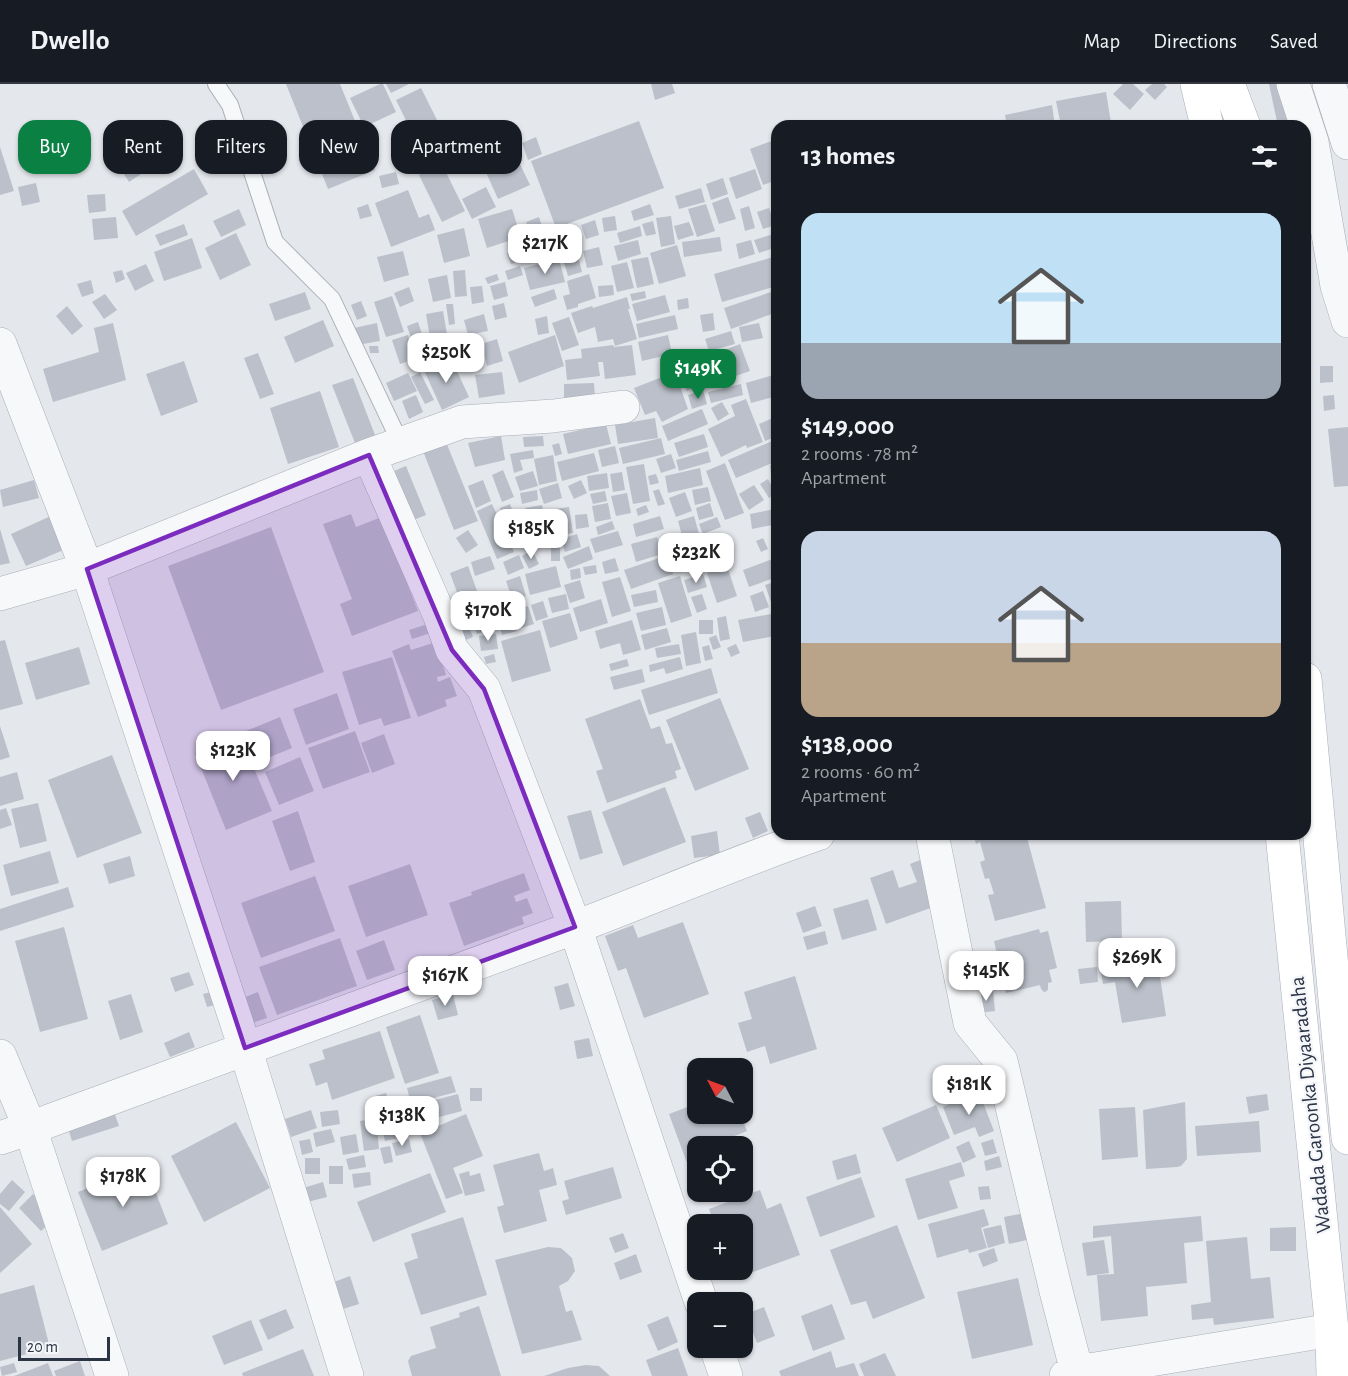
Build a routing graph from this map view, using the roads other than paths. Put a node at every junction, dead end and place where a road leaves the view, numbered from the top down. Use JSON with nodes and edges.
{"nodes":[{"id":1,"x":216,"y":84,"type":"edge"},
{"id":2,"x":1197,"y":84,"type":"edge"},
{"id":3,"x":1228,"y":84,"type":"edge"},
{"id":4,"x":1293,"y":84,"type":"edge"},
{"id":5,"x":1329,"y":84,"type":"edge"},
{"id":6,"x":1206,"y":120,"type":"edge"},
{"id":7,"x":1242,"y":120,"type":"edge"},
{"id":8,"x":1305,"y":120,"type":"edge"},
{"id":9,"x":1311,"y":139,"type":"edge"},
{"id":10,"x":1348,"y":143,"type":"edge"},
{"id":11,"x":1348,"y":321,"type":"edge"},
{"id":12,"x":0,"y":344,"type":"edge"},
{"id":13,"x":623,"y":406,"type":"dead end"},
{"id":14,"x":401,"y":444,"type":"junction"},
{"id":15,"x":369,"y":455,"type":"junction"},
{"id":16,"x":87,"y":568,"type":"junction"},
{"id":17,"x":0,"y":594,"type":"edge"},
{"id":18,"x":1311,"y":742,"type":"edge"},
{"id":19,"x":801,"y":840,"type":"edge"},
{"id":20,"x":933,"y":840,"type":"edge"},
{"id":21,"x":1283,"y":840,"type":"edge"},
{"id":22,"x":575,"y":927,"type":"junction"},
{"id":23,"x":245,"y":1048,"type":"junction"},
{"id":24,"x":0,"y":1056,"type":"edge"},
{"id":25,"x":15,"y":1133,"type":"edge"},
{"id":26,"x":1348,"y":1138,"type":"edge"},
{"id":27,"x":698,"y":1292,"type":"edge"},
{"id":28,"x":1332,"y":1330,"type":"junction"},
{"id":29,"x":720,"y":1358,"type":"edge"},
{"id":30,"x":1072,"y":1374,"type":"edge"},
{"id":31,"x":112,"y":1376,"type":"edge"},
{"id":32,"x":347,"y":1376,"type":"edge"},
{"id":33,"x":726,"y":1376,"type":"edge"},
{"id":34,"x":1333,"y":1376,"type":"edge"}],
"edges":[{"from":1,"to":14,"type":"lane"},
{"from":2,"to":6,"type":"main road"},
{"from":3,"to":7,"type":"main road"},
{"from":4,"to":8,"type":"street"},
{"from":5,"to":10,"type":"street"},
{"from":9,"to":11,"type":"street"},
{"from":12,"to":16,"type":"street"},
{"from":13,"to":14,"type":"street"},
{"from":14,"to":15,"type":"street"},
{"from":15,"to":16,"type":"street"},
{"from":15,"to":22,"type":"street"},
{"from":16,"to":17,"type":"street"},
{"from":16,"to":23,"type":"street"},
{"from":18,"to":26,"type":"main road","name":"Wadada Garoonka Diyaaradaha"},
{"from":19,"to":22,"type":"street"},
{"from":20,"to":30,"type":"street"},
{"from":21,"to":28,"type":"main road","name":"Wadada Garoonka Diyaaradaha"},
{"from":22,"to":23,"type":"street"},
{"from":22,"to":27,"type":"street"},
{"from":23,"to":25,"type":"street"},
{"from":23,"to":32,"type":"street"},
{"from":24,"to":25,"type":"street"},
{"from":25,"to":31,"type":"street"},
{"from":28,"to":30,"type":"street"},
{"from":28,"to":34,"type":"main road","name":"Wadada Garoonka Diyaaradaha"},
{"from":29,"to":33,"type":"street"}]}
